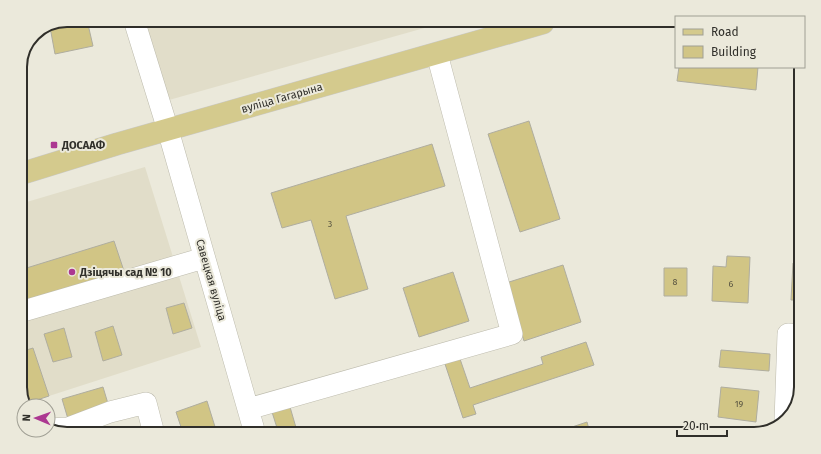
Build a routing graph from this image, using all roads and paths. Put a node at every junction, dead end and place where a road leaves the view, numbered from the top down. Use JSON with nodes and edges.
{"nodes":[{"id":1,"x":136,"y":27,"type":"edge"},
{"id":2,"x":510,"y":28,"type":"edge"},
{"id":3,"x":437,"y":54,"type":"junction"},
{"id":4,"x":168,"y":130,"type":"junction"},
{"id":5,"x":27,"y":172,"type":"edge"},
{"id":6,"x":204,"y":258,"type":"junction"},
{"id":7,"x":27,"y":310,"type":"edge"},
{"id":8,"x":794,"y":334,"type":"edge"},
{"id":9,"x":248,"y":409,"type":"junction"},
{"id":10,"x":785,"y":411,"type":"edge"},
{"id":11,"x":71,"y":427,"type":"edge"},
{"id":12,"x":152,"y":427,"type":"edge"},
{"id":13,"x":253,"y":427,"type":"edge"}],
"edges":[{"from":1,"to":4,"type":"street","name":"Савецкая вуліца"},
{"from":2,"to":3,"type":"main road","name":"вуліца Гагарына"},
{"from":3,"to":4,"type":"main road","name":"вуліца Гагарына"},
{"from":3,"to":9,"type":"street"},
{"from":4,"to":5,"type":"main road","name":"вуліца Гагарына"},
{"from":4,"to":6,"type":"street","name":"Савецкая вуліца"},
{"from":6,"to":7,"type":"street"},
{"from":6,"to":9,"type":"street","name":"Савецкая вуліца"},
{"from":8,"to":10,"type":"street"},
{"from":9,"to":13,"type":"street","name":"Савецкая вуліца"},
{"from":11,"to":12,"type":"street"}]}
